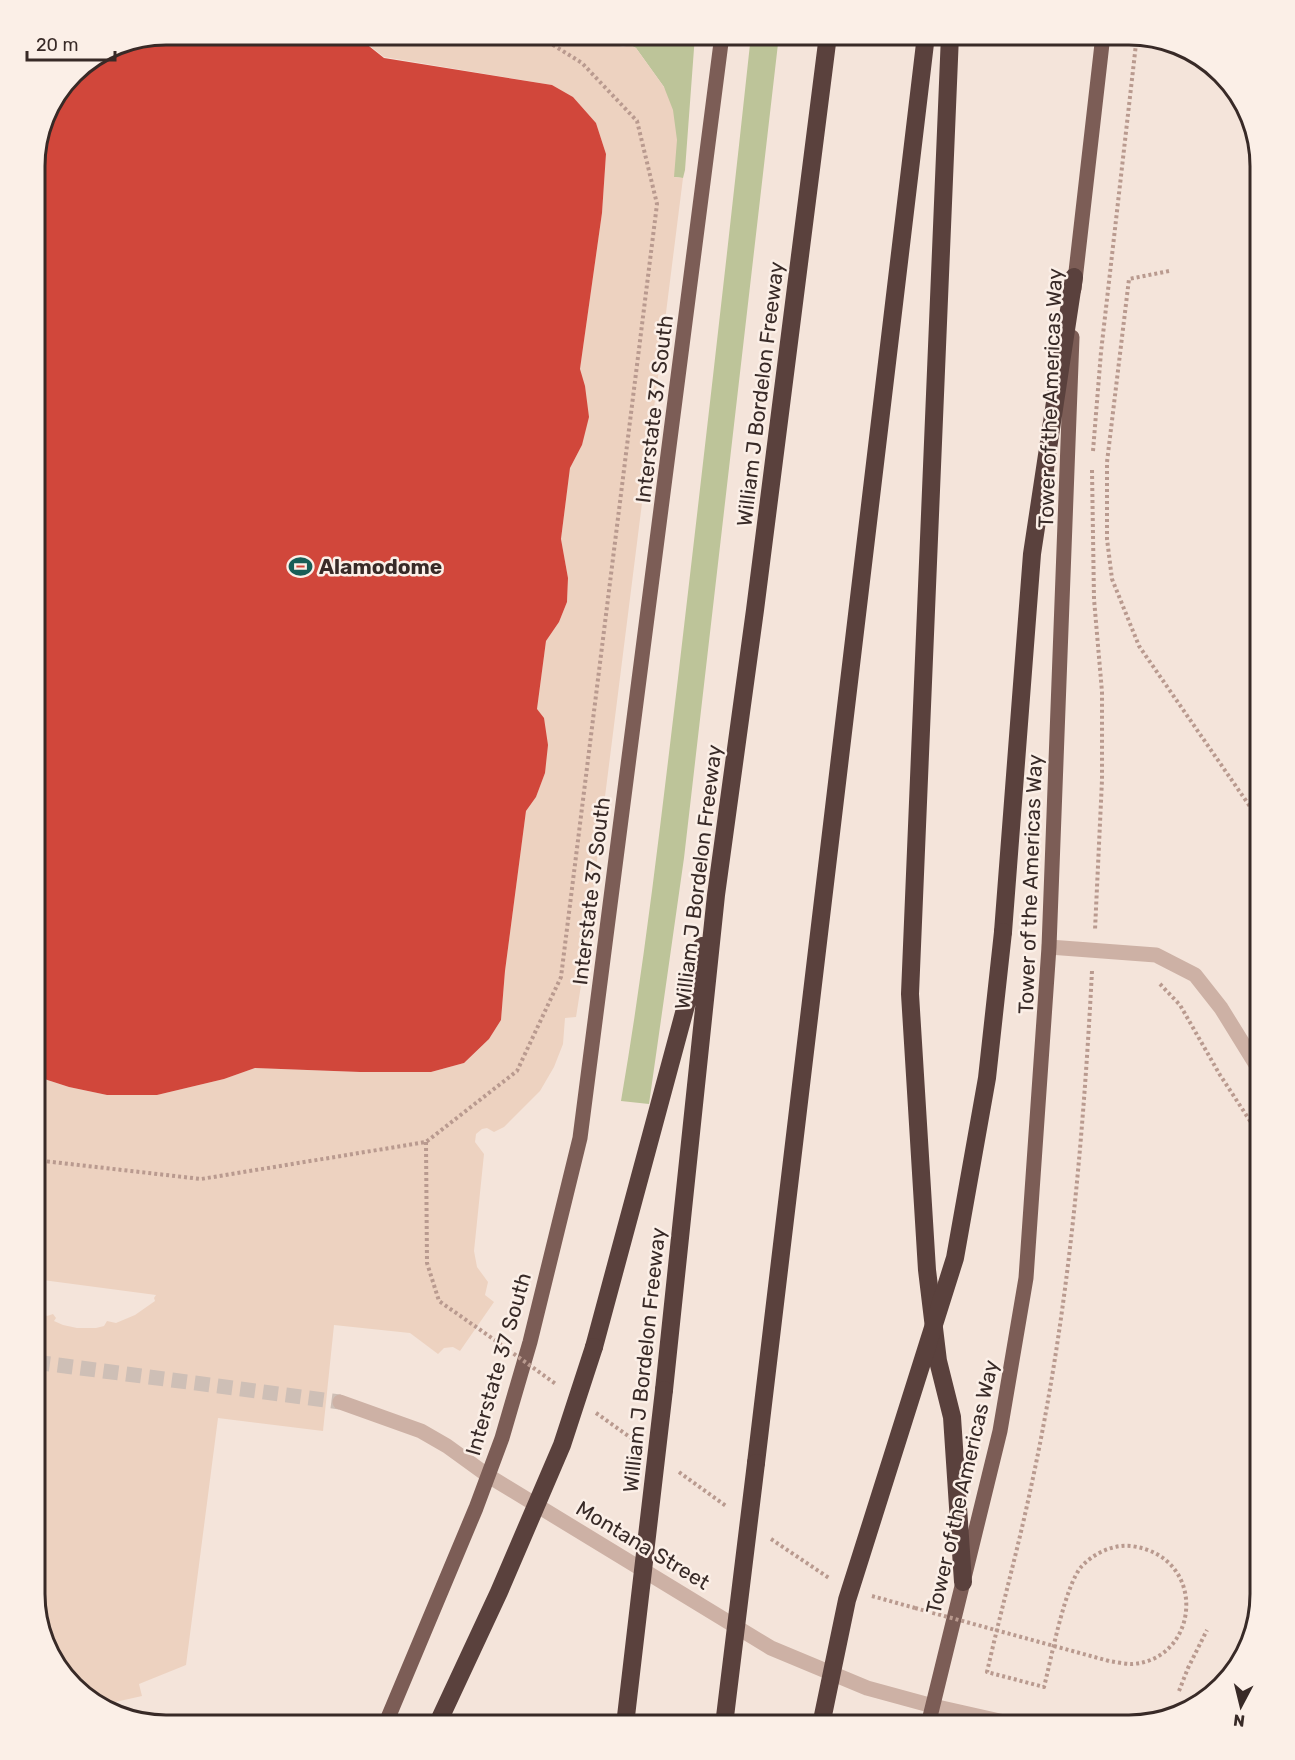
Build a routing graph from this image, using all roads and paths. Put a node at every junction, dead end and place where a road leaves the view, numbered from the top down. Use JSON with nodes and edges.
{"nodes":[{"id":1,"x":553,"y":45,"type":"edge"},
{"id":2,"x":721,"y":45,"type":"edge"},
{"id":3,"x":827,"y":45,"type":"edge"},
{"id":4,"x":925,"y":45,"type":"edge"},
{"id":5,"x":950,"y":45,"type":"edge"},
{"id":6,"x":1102,"y":45,"type":"edge"},
{"id":7,"x":1136,"y":45,"type":"edge"},
{"id":8,"x":1169,"y":271,"type":"dead end"},
{"id":9,"x":1074,"y":277,"type":"junction"},
{"id":10,"x":1250,"y":807,"type":"edge"},
{"id":11,"x":716,"y":895,"type":"junction"},
{"id":12,"x":1049,"y":947,"type":"junction"},
{"id":13,"x":1094,"y":950,"type":"junction"},
{"id":14,"x":1092,"y":976,"type":"junction"},
{"id":15,"x":1103,"y":976,"type":"dead end"},
{"id":16,"x":1156,"y":980,"type":"dead end"},
{"id":17,"x":1250,"y":1055,"type":"edge"},
{"id":18,"x":1250,"y":1121,"type":"edge"},
{"id":19,"x":426,"y":1142,"type":"junction"},
{"id":20,"x":45,"y":1161,"type":"edge"},
{"id":21,"x":561,"y":1388,"type":"dead end"},
{"id":22,"x":340,"y":1402,"type":"tunnel mouth"},
{"id":23,"x":487,"y":1475,"type":"junction"},
{"id":24,"x":963,"y":1582,"type":"junction"},
{"id":25,"x":915,"y":1608,"type":"dead end"},
{"id":26,"x":1208,"y":1630,"type":"dead end"},
{"id":27,"x":1179,"y":1691,"type":"dead end"},
{"id":28,"x":933,"y":1706,"type":"junction"},
{"id":29,"x":389,"y":1715,"type":"edge"},
{"id":30,"x":442,"y":1715,"type":"edge"},
{"id":31,"x":626,"y":1715,"type":"edge"},
{"id":32,"x":725,"y":1715,"type":"edge"},
{"id":33,"x":823,"y":1715,"type":"edge"},
{"id":34,"x":931,"y":1715,"type":"edge"},
{"id":35,"x":973,"y":1715,"type":"edge"}],
"edges":[{"from":1,"to":19,"type":"path"},
{"from":2,"to":23,"type":"main road","name":"Interstate 37 South"},
{"from":3,"to":11,"type":"highway","name":"William J Bordelon Freeway"},
{"from":4,"to":32,"type":"highway","bridge":true},
{"from":5,"to":24,"type":"highway"},
{"from":6,"to":9,"type":"main road","name":"Tower of the Americas Way"},
{"from":7,"to":13,"type":"path"},
{"from":8,"to":10,"type":"path"},
{"from":9,"to":12,"type":"main road","name":"Tower of the Americas Way"},
{"from":9,"to":33,"type":"highway","bridge":true},
{"from":11,"to":30,"type":"highway","bridge":true},
{"from":11,"to":31,"type":"highway","name":"William J Bordelon Freeway","bridge":true},
{"from":12,"to":13,"type":"street"},
{"from":12,"to":24,"type":"main road","name":"Tower of the Americas Way"},
{"from":13,"to":14,"type":"path"},
{"from":13,"to":17,"type":"street"},
{"from":14,"to":15,"type":"path"},
{"from":14,"to":25,"type":"path","bridge":true},
{"from":16,"to":18,"type":"path"},
{"from":19,"to":20,"type":"path"},
{"from":19,"to":21,"type":"path","bridge":true},
{"from":22,"to":23,"type":"street","name":"Montana Street"},
{"from":23,"to":28,"type":"street","name":"Montana Street"},
{"from":23,"to":29,"type":"main road","name":"Interstate 37 South"},
{"from":24,"to":28,"type":"main road","name":"Tower of the Americas Way"},
{"from":26,"to":27,"type":"path"},
{"from":28,"to":34,"type":"main road","name":"Tower of the Americas Way"},
{"from":28,"to":35,"type":"street","name":"Montana Street"}]}
